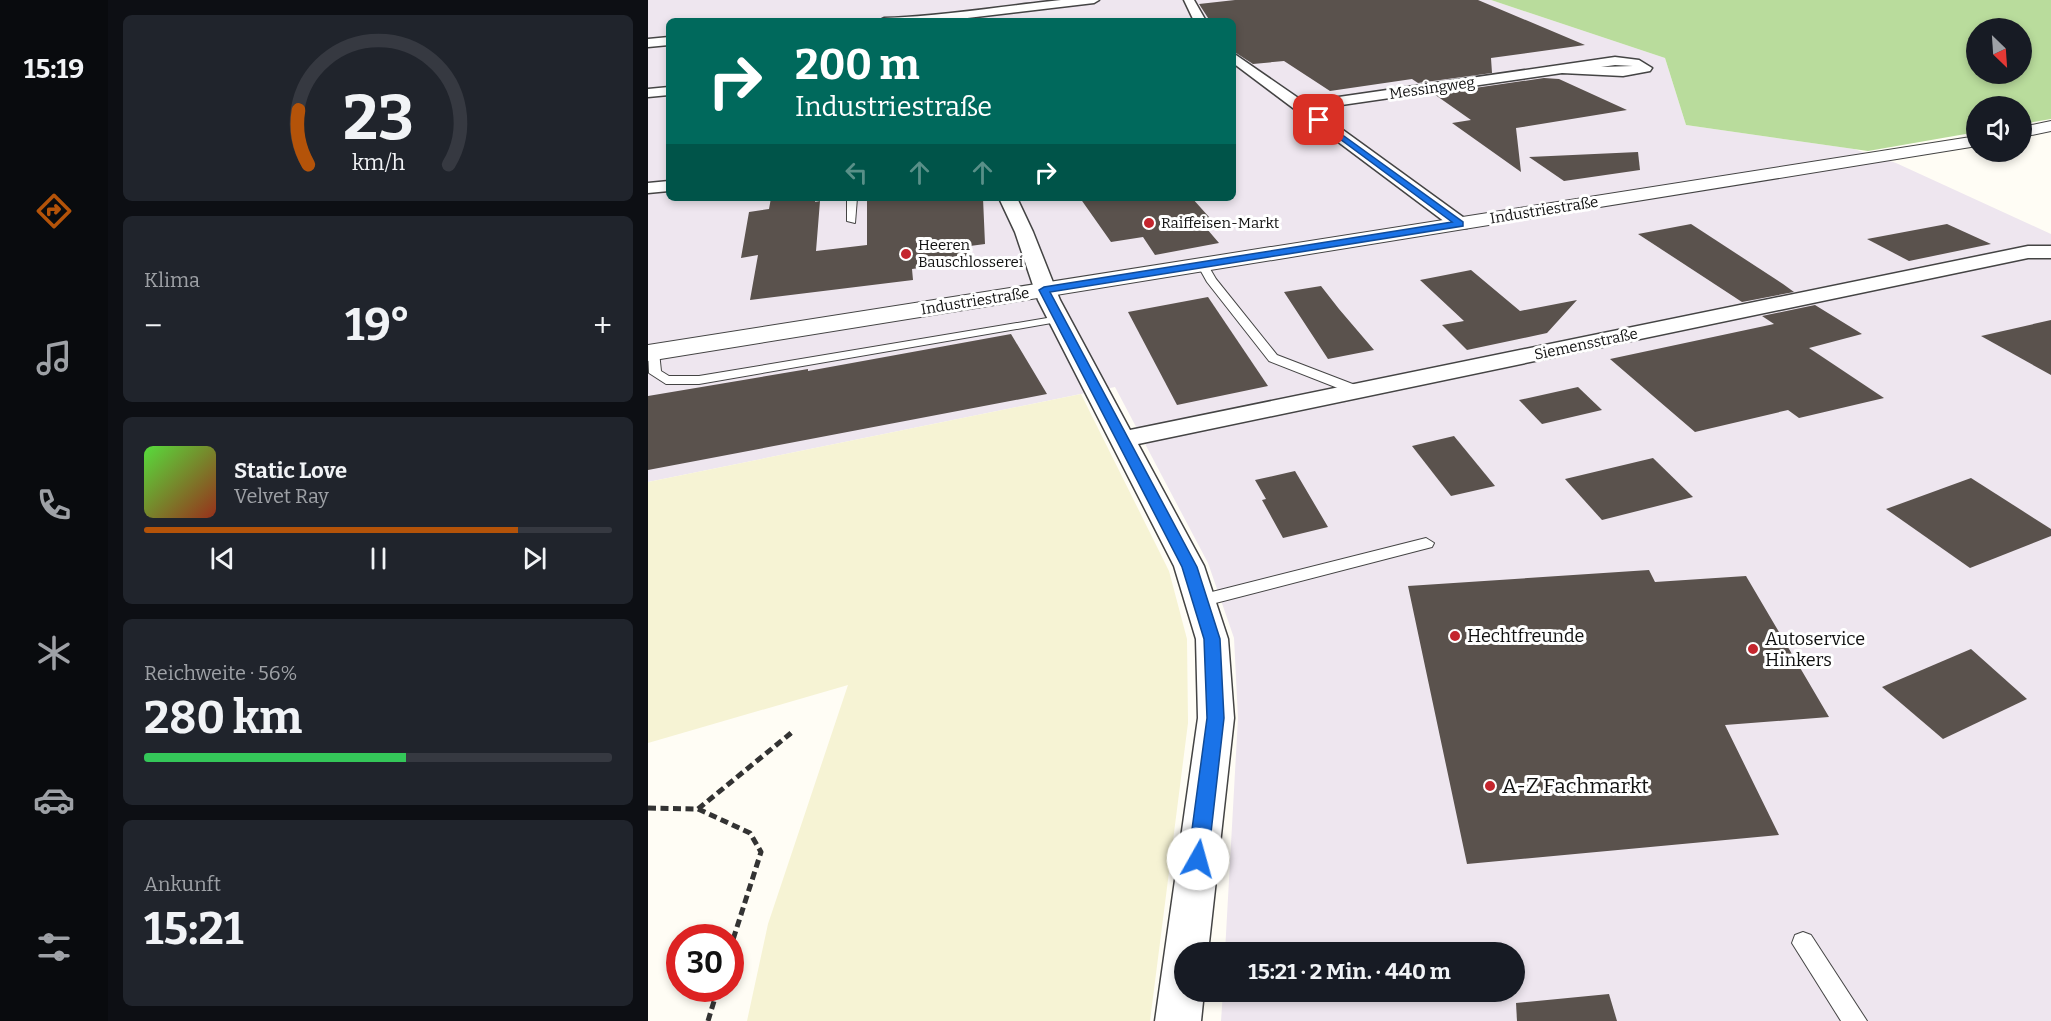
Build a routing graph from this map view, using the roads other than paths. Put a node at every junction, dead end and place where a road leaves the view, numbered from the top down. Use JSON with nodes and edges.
{"nodes":[{"id":1,"x":1094,"y":0,"type":"edge"},
{"id":2,"x":1189,"y":0,"type":"edge"},
{"id":3,"x":943,"y":18,"type":"edge"},
{"id":4,"x":1198,"y":18,"type":"edge"},
{"id":5,"x":666,"y":41,"type":"edge"},
{"id":6,"x":648,"y":43,"type":"edge"},
{"id":7,"x":1236,"y":59,"type":"edge"},
{"id":8,"x":1563,"y":69,"type":"dead end"},
{"id":9,"x":666,"y":91,"type":"edge"},
{"id":10,"x":648,"y":93,"type":"edge"},
{"id":11,"x":1301,"y":107,"type":"junction"},
{"id":12,"x":2051,"y":126,"type":"edge"},
{"id":13,"x":2032,"y":130,"type":"edge"},
{"id":14,"x":1966,"y":143,"type":"edge"},
{"id":15,"x":666,"y":186,"type":"edge"},
{"id":16,"x":648,"y":188,"type":"edge"},
{"id":17,"x":852,"y":201,"type":"edge"},
{"id":18,"x":1009,"y":201,"type":"edge"},
{"id":19,"x":852,"y":221,"type":"dead end"},
{"id":20,"x":1460,"y":224,"type":"junction"},
{"id":21,"x":2051,"y":252,"type":"edge"},
{"id":22,"x":1202,"y":264,"type":"junction"},
{"id":23,"x":1044,"y":290,"type":"junction"},
{"id":24,"x":1059,"y":319,"type":"junction"},
{"id":25,"x":651,"y":352,"type":"edge"},
{"id":26,"x":1358,"y":391,"type":"junction"},
{"id":27,"x":1121,"y":440,"type":"junction"},
{"id":28,"x":1426,"y":543,"type":"dead end"},
{"id":29,"x":1200,"y":602,"type":"junction"},
{"id":30,"x":1187,"y":942,"type":"edge"},
{"id":31,"x":1803,"y":943,"type":"dead end"},
{"id":32,"x":1180,"y":1002,"type":"edge"},
{"id":33,"x":1178,"y":1021,"type":"edge"},
{"id":34,"x":1855,"y":1021,"type":"edge"}],
"edges":[{"from":1,"to":3,"type":"street"},
{"from":2,"to":4,"type":"street"},
{"from":5,"to":6,"type":"street"},
{"from":7,"to":11,"type":"street"},
{"from":8,"to":11,"type":"street","name":"Messingweg"},
{"from":9,"to":10,"type":"street"},
{"from":11,"to":20,"type":"street"},
{"from":12,"to":13,"type":"street"},
{"from":14,"to":20,"type":"street","name":"Industriestraße"},
{"from":15,"to":16,"type":"street"},
{"from":17,"to":19,"type":"lane"},
{"from":18,"to":23,"type":"street"},
{"from":20,"to":22,"type":"street","name":"Industriestraße"},
{"from":21,"to":26,"type":"street","name":"Siemensstraße"},
{"from":22,"to":23,"type":"street","name":"Industriestraße"},
{"from":22,"to":26,"type":"lane"},
{"from":23,"to":24,"type":"street"},
{"from":23,"to":25,"type":"street","name":"Industriestraße"},
{"from":24,"to":25,"type":"lane"},
{"from":24,"to":27,"type":"street"},
{"from":26,"to":27,"type":"street","name":"Siemensstraße"},
{"from":27,"to":29,"type":"street"},
{"from":28,"to":29,"type":"lane"},
{"from":29,"to":30,"type":"street"},
{"from":31,"to":34,"type":"lane"},
{"from":32,"to":33,"type":"street"}]}
